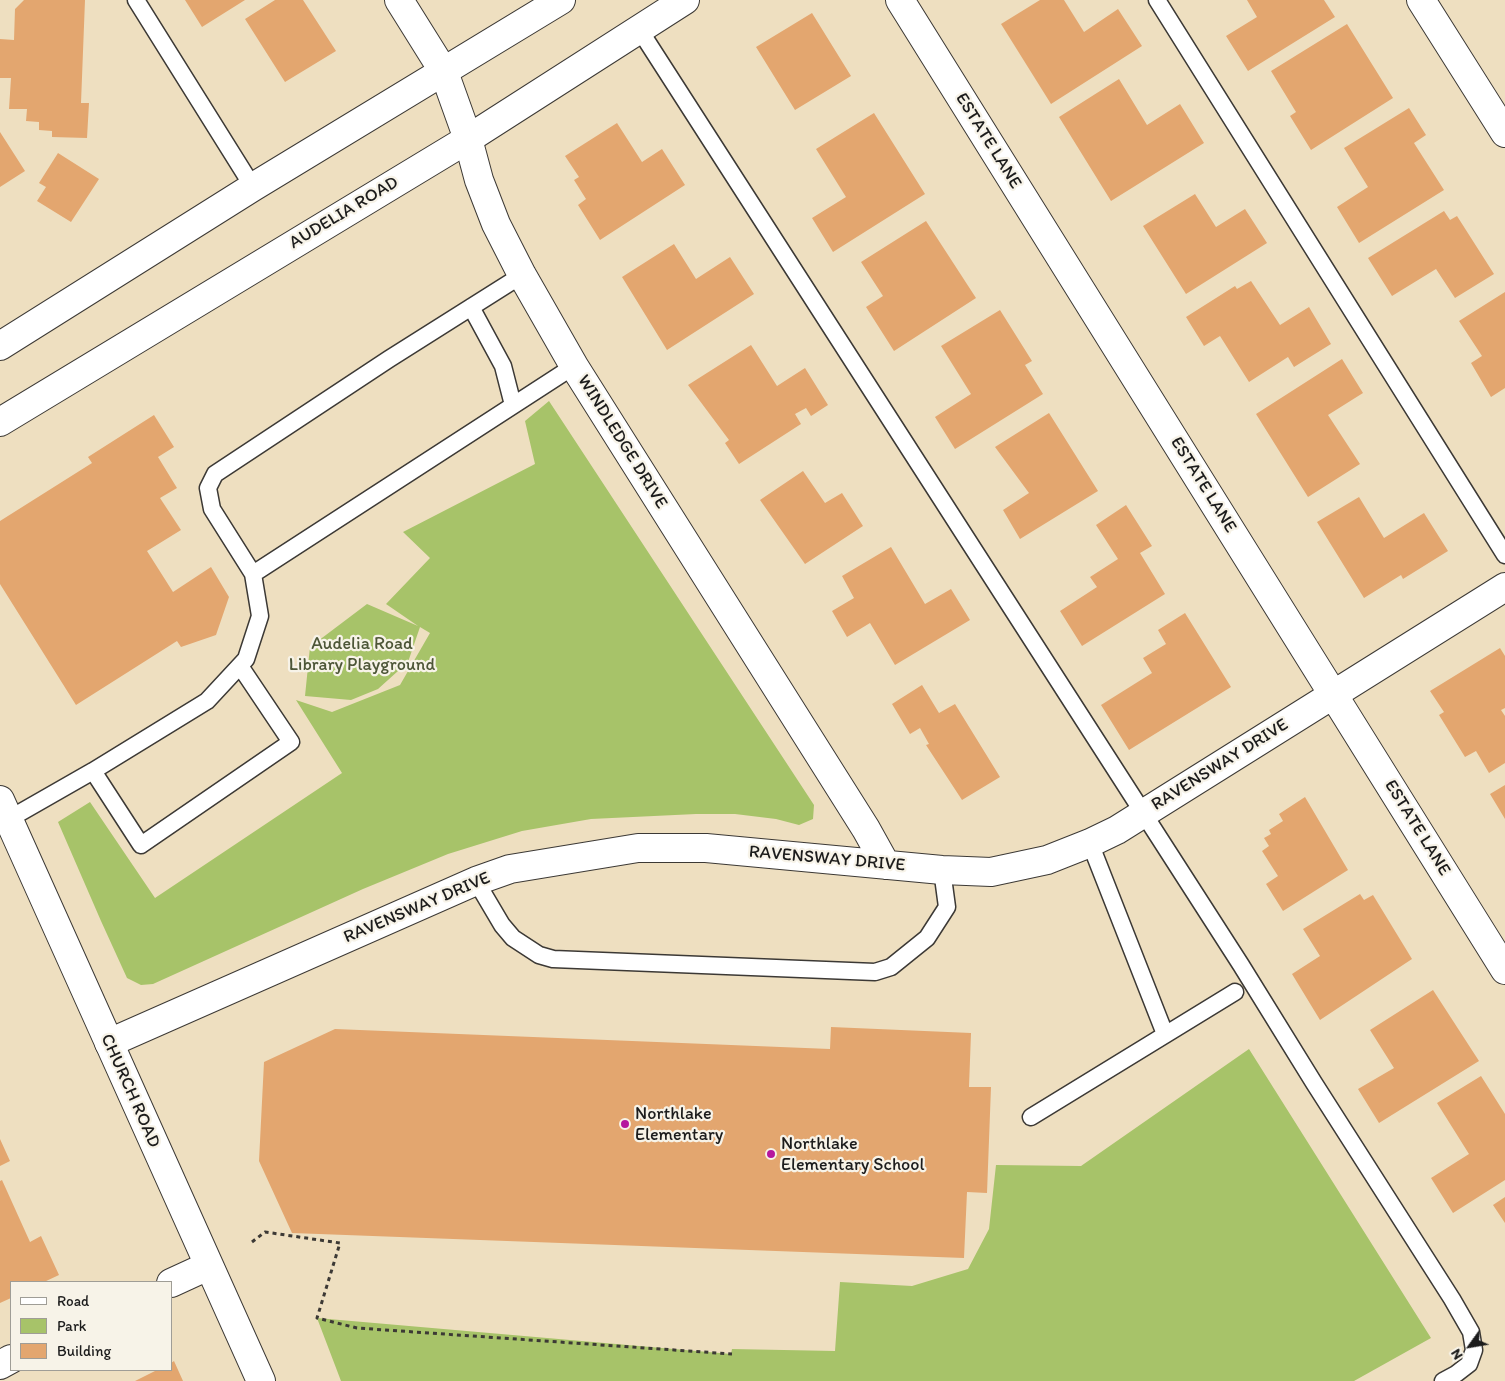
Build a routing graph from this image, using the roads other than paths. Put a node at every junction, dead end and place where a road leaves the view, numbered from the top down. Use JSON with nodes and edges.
{"nodes":[{"id":1,"x":136,"y":0,"type":"edge"},
{"id":2,"x":399,"y":0,"type":"edge"},
{"id":3,"x":561,"y":0,"type":"edge"},
{"id":4,"x":685,"y":0,"type":"edge"},
{"id":5,"x":900,"y":0,"type":"edge"},
{"id":6,"x":1157,"y":0,"type":"edge"},
{"id":7,"x":1421,"y":0,"type":"edge"},
{"id":8,"x":639,"y":29,"type":"junction"},
{"id":9,"x":444,"y":72,"type":"junction"},
{"id":10,"x":1505,"y":133,"type":"edge"},
{"id":11,"x":468,"y":139,"type":"junction"},
{"id":12,"x":253,"y":187,"type":"junction"},
{"id":13,"x":522,"y":275,"type":"junction"},
{"id":14,"x":472,"y":307,"type":"junction"},
{"id":15,"x":0,"y":346,"type":"edge"},
{"id":16,"x":574,"y":366,"type":"junction"},
{"id":17,"x":514,"y":405,"type":"junction"},
{"id":18,"x":0,"y":422,"type":"edge"},
{"id":19,"x":1505,"y":555,"type":"edge"},
{"id":20,"x":253,"y":574,"type":"junction"},
{"id":21,"x":1505,"y":587,"type":"edge"},
{"id":22,"x":240,"y":666,"type":"junction"},
{"id":23,"x":1333,"y":693,"type":"junction"},
{"id":24,"x":93,"y":771,"type":"junction"},
{"id":25,"x":4,"y":810,"type":"edge"},
{"id":26,"x":1143,"y":814,"type":"junction"},
{"id":27,"x":1090,"y":843,"type":"junction"},
{"id":28,"x":886,"y":865,"type":"junction"},
{"id":29,"x":942,"y":870,"type":"junction"},
{"id":30,"x":476,"y":881,"type":"junction"},
{"id":31,"x":1505,"y":970,"type":"edge"},
{"id":32,"x":1235,"y":992,"type":"dead end"},
{"id":33,"x":1165,"y":1034,"type":"junction"},
{"id":34,"x":109,"y":1043,"type":"junction"},
{"id":35,"x":1031,"y":1117,"type":"dead end"},
{"id":36,"x":208,"y":1266,"type":"junction"},
{"id":37,"x":172,"y":1283,"type":"edge"},
{"id":38,"x":261,"y":1381,"type":"edge"},
{"id":39,"x":1444,"y":1381,"type":"edge"}],
"edges":[{"from":1,"to":12,"type":"lane"},
{"from":2,"to":9,"type":"street","name":"WINDLEDGE DRIVE"},
{"from":3,"to":9,"type":"street"},
{"from":4,"to":8,"type":"street","name":"AUDELIA ROAD"},
{"from":5,"to":23,"type":"street","name":"ESTATE LANE"},
{"from":6,"to":19,"type":"lane"},
{"from":7,"to":10,"type":"street"},
{"from":8,"to":11,"type":"street","name":"AUDELIA ROAD"},
{"from":8,"to":26,"type":"lane"},
{"from":9,"to":11,"type":"street","name":"WINDLEDGE DRIVE"},
{"from":9,"to":12,"type":"street"},
{"from":11,"to":13,"type":"street","name":"WINDLEDGE DRIVE"},
{"from":11,"to":18,"type":"street","name":"AUDELIA ROAD"},
{"from":12,"to":15,"type":"street"},
{"from":13,"to":14,"type":"lane"},
{"from":13,"to":16,"type":"street","name":"WINDLEDGE DRIVE"},
{"from":14,"to":17,"type":"lane"},
{"from":14,"to":20,"type":"lane"},
{"from":16,"to":17,"type":"lane"},
{"from":16,"to":28,"type":"street","name":"WINDLEDGE DRIVE"},
{"from":17,"to":20,"type":"lane"},
{"from":20,"to":22,"type":"lane"},
{"from":21,"to":23,"type":"street","name":"RAVENSWAY DRIVE"},
{"from":22,"to":24,"type":"lane"},
{"from":22,"to":24,"type":"lane"},
{"from":23,"to":26,"type":"street","name":"RAVENSWAY DRIVE"},
{"from":23,"to":31,"type":"street","name":"ESTATE LANE"},
{"from":24,"to":25,"type":"lane"},
{"from":25,"to":34,"type":"street","name":"CHURCH ROAD"},
{"from":26,"to":27,"type":"street","name":"RAVENSWAY DRIVE"},
{"from":26,"to":39,"type":"lane"},
{"from":27,"to":29,"type":"street","name":"RAVENSWAY DRIVE"},
{"from":27,"to":33,"type":"lane"},
{"from":28,"to":29,"type":"street","name":"RAVENSWAY DRIVE"},
{"from":28,"to":30,"type":"street","name":"RAVENSWAY DRIVE"},
{"from":29,"to":30,"type":"lane"},
{"from":30,"to":34,"type":"street","name":"RAVENSWAY DRIVE"},
{"from":32,"to":33,"type":"lane"},
{"from":33,"to":35,"type":"lane"},
{"from":34,"to":36,"type":"street","name":"CHURCH ROAD"},
{"from":36,"to":37,"type":"street"},
{"from":36,"to":38,"type":"street","name":"CHURCH ROAD"}]}
